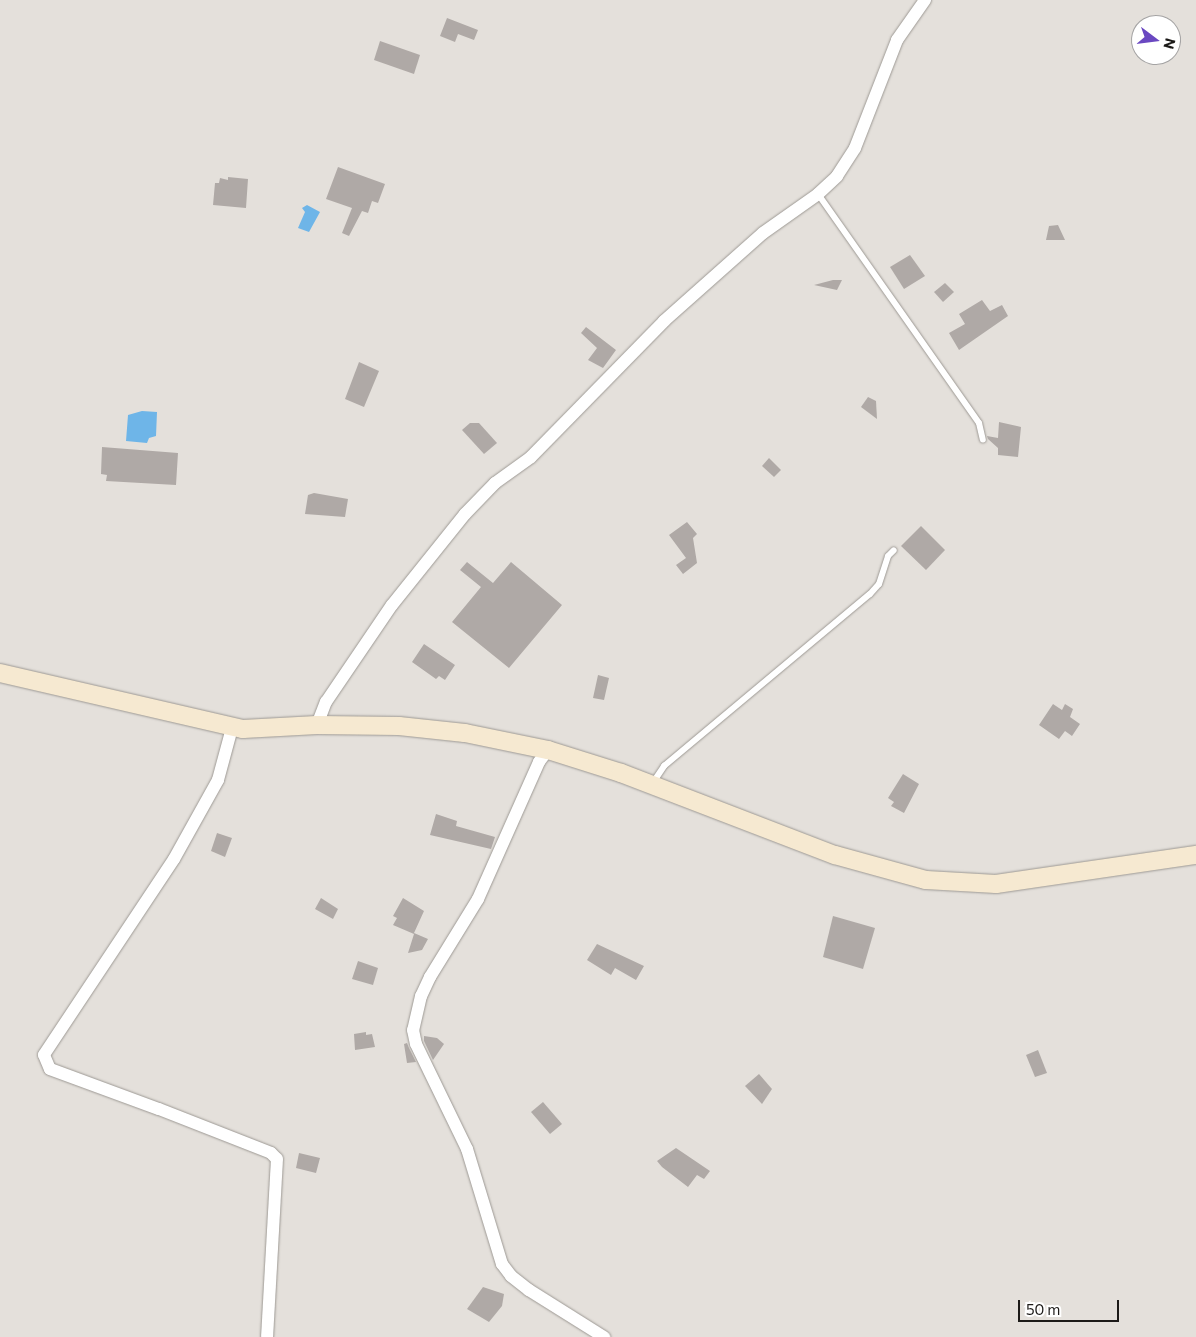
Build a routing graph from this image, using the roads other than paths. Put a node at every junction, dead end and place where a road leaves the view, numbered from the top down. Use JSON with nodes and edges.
{"nodes":[{"id":1,"x":925,"y":0,"type":"edge"},
{"id":2,"x":818,"y":194,"type":"junction"},
{"id":3,"x":983,"y":440,"type":"dead end"},
{"id":4,"x":894,"y":550,"type":"dead end"},
{"id":5,"x":0,"y":673,"type":"edge"},
{"id":6,"x":317,"y":725,"type":"junction"},
{"id":7,"x":232,"y":728,"type":"junction"},
{"id":8,"x":548,"y":750,"type":"junction"},
{"id":9,"x":652,"y":785,"type":"junction"},
{"id":10,"x":1196,"y":855,"type":"edge"},
{"id":11,"x":266,"y":1337,"type":"edge"},
{"id":12,"x":604,"y":1337,"type":"edge"}],
"edges":[{"from":1,"to":2,"type":"street"},
{"from":2,"to":3,"type":"lane"},
{"from":2,"to":6,"type":"street"},
{"from":4,"to":9,"type":"lane"},
{"from":5,"to":7,"type":"main road"},
{"from":6,"to":7,"type":"main road"},
{"from":6,"to":8,"type":"main road"},
{"from":7,"to":11,"type":"street"},
{"from":8,"to":9,"type":"main road"},
{"from":8,"to":12,"type":"street"},
{"from":9,"to":10,"type":"main road"}]}
